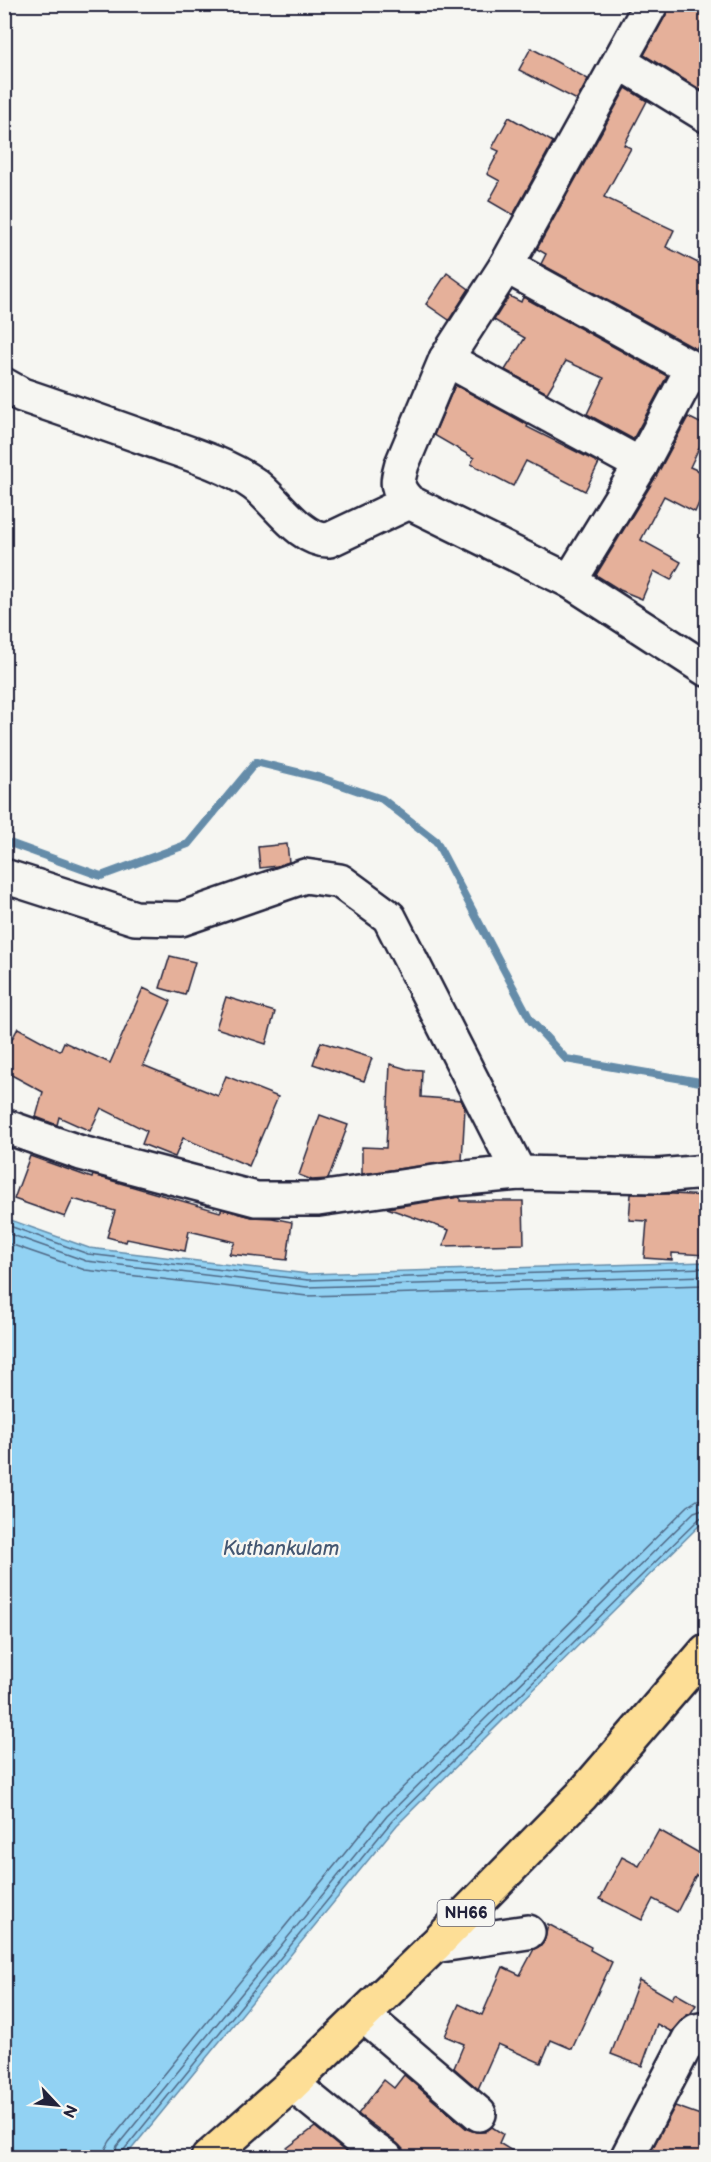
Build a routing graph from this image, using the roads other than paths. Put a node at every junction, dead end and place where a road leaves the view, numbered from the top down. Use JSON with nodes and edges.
{"nodes":[{"id":1,"x":651,"y":4,"type":"edge"},
{"id":2,"x":620,"y":62,"type":"junction"},
{"id":3,"x":706,"y":115,"type":"edge"},
{"id":4,"x":506,"y":266,"type":"junction"},
{"id":5,"x":446,"y":359,"type":"junction"},
{"id":6,"x":699,"y":372,"type":"edge"},
{"id":7,"x":4,"y":385,"type":"edge"},
{"id":8,"x":641,"y":465,"type":"junction"},
{"id":9,"x":409,"y":502,"type":"junction"},
{"id":10,"x":570,"y":581,"type":"junction"},
{"id":11,"x":706,"y":669,"type":"edge"},
{"id":12,"x":4,"y":876,"type":"edge"},
{"id":13,"x":4,"y":1126,"type":"edge"},
{"id":14,"x":706,"y":1172,"type":"edge"},
{"id":15,"x":519,"y":1173,"type":"junction"},
{"id":16,"x":706,"y":1651,"type":"edge"},
{"id":17,"x":528,"y":1932,"type":"dead end"},
{"id":18,"x":434,"y":1946,"type":"junction"},
{"id":19,"x":363,"y":2015,"type":"junction"},
{"id":20,"x":706,"y":2029,"type":"edge"},
{"id":21,"x":292,"y":2084,"type":"junction"},
{"id":22,"x":479,"y":2114,"type":"dead end"},
{"id":23,"x":208,"y":2157,"type":"edge"},
{"id":24,"x":386,"y":2157,"type":"edge"},
{"id":25,"x":627,"y":2157,"type":"edge"}],
"edges":[{"from":1,"to":2,"type":"street"},
{"from":2,"to":3,"type":"street"},
{"from":2,"to":4,"type":"street"},
{"from":4,"to":5,"type":"street"},
{"from":4,"to":6,"type":"street"},
{"from":5,"to":8,"type":"street"},
{"from":5,"to":9,"type":"street"},
{"from":6,"to":8,"type":"street"},
{"from":7,"to":9,"type":"street"},
{"from":8,"to":10,"type":"street"},
{"from":9,"to":10,"type":"street"},
{"from":10,"to":11,"type":"street"},
{"from":12,"to":15,"type":"street"},
{"from":13,"to":15,"type":"street"},
{"from":14,"to":15,"type":"street"},
{"from":16,"to":18,"type":"highway","number":"NH66"},
{"from":17,"to":18,"type":"street"},
{"from":18,"to":19,"type":"highway","number":"NH66"},
{"from":19,"to":21,"type":"highway","number":"NH66"},
{"from":19,"to":22,"type":"street"},
{"from":20,"to":25,"type":"street"},
{"from":21,"to":23,"type":"highway","number":"NH66"},
{"from":21,"to":24,"type":"street"}]}
